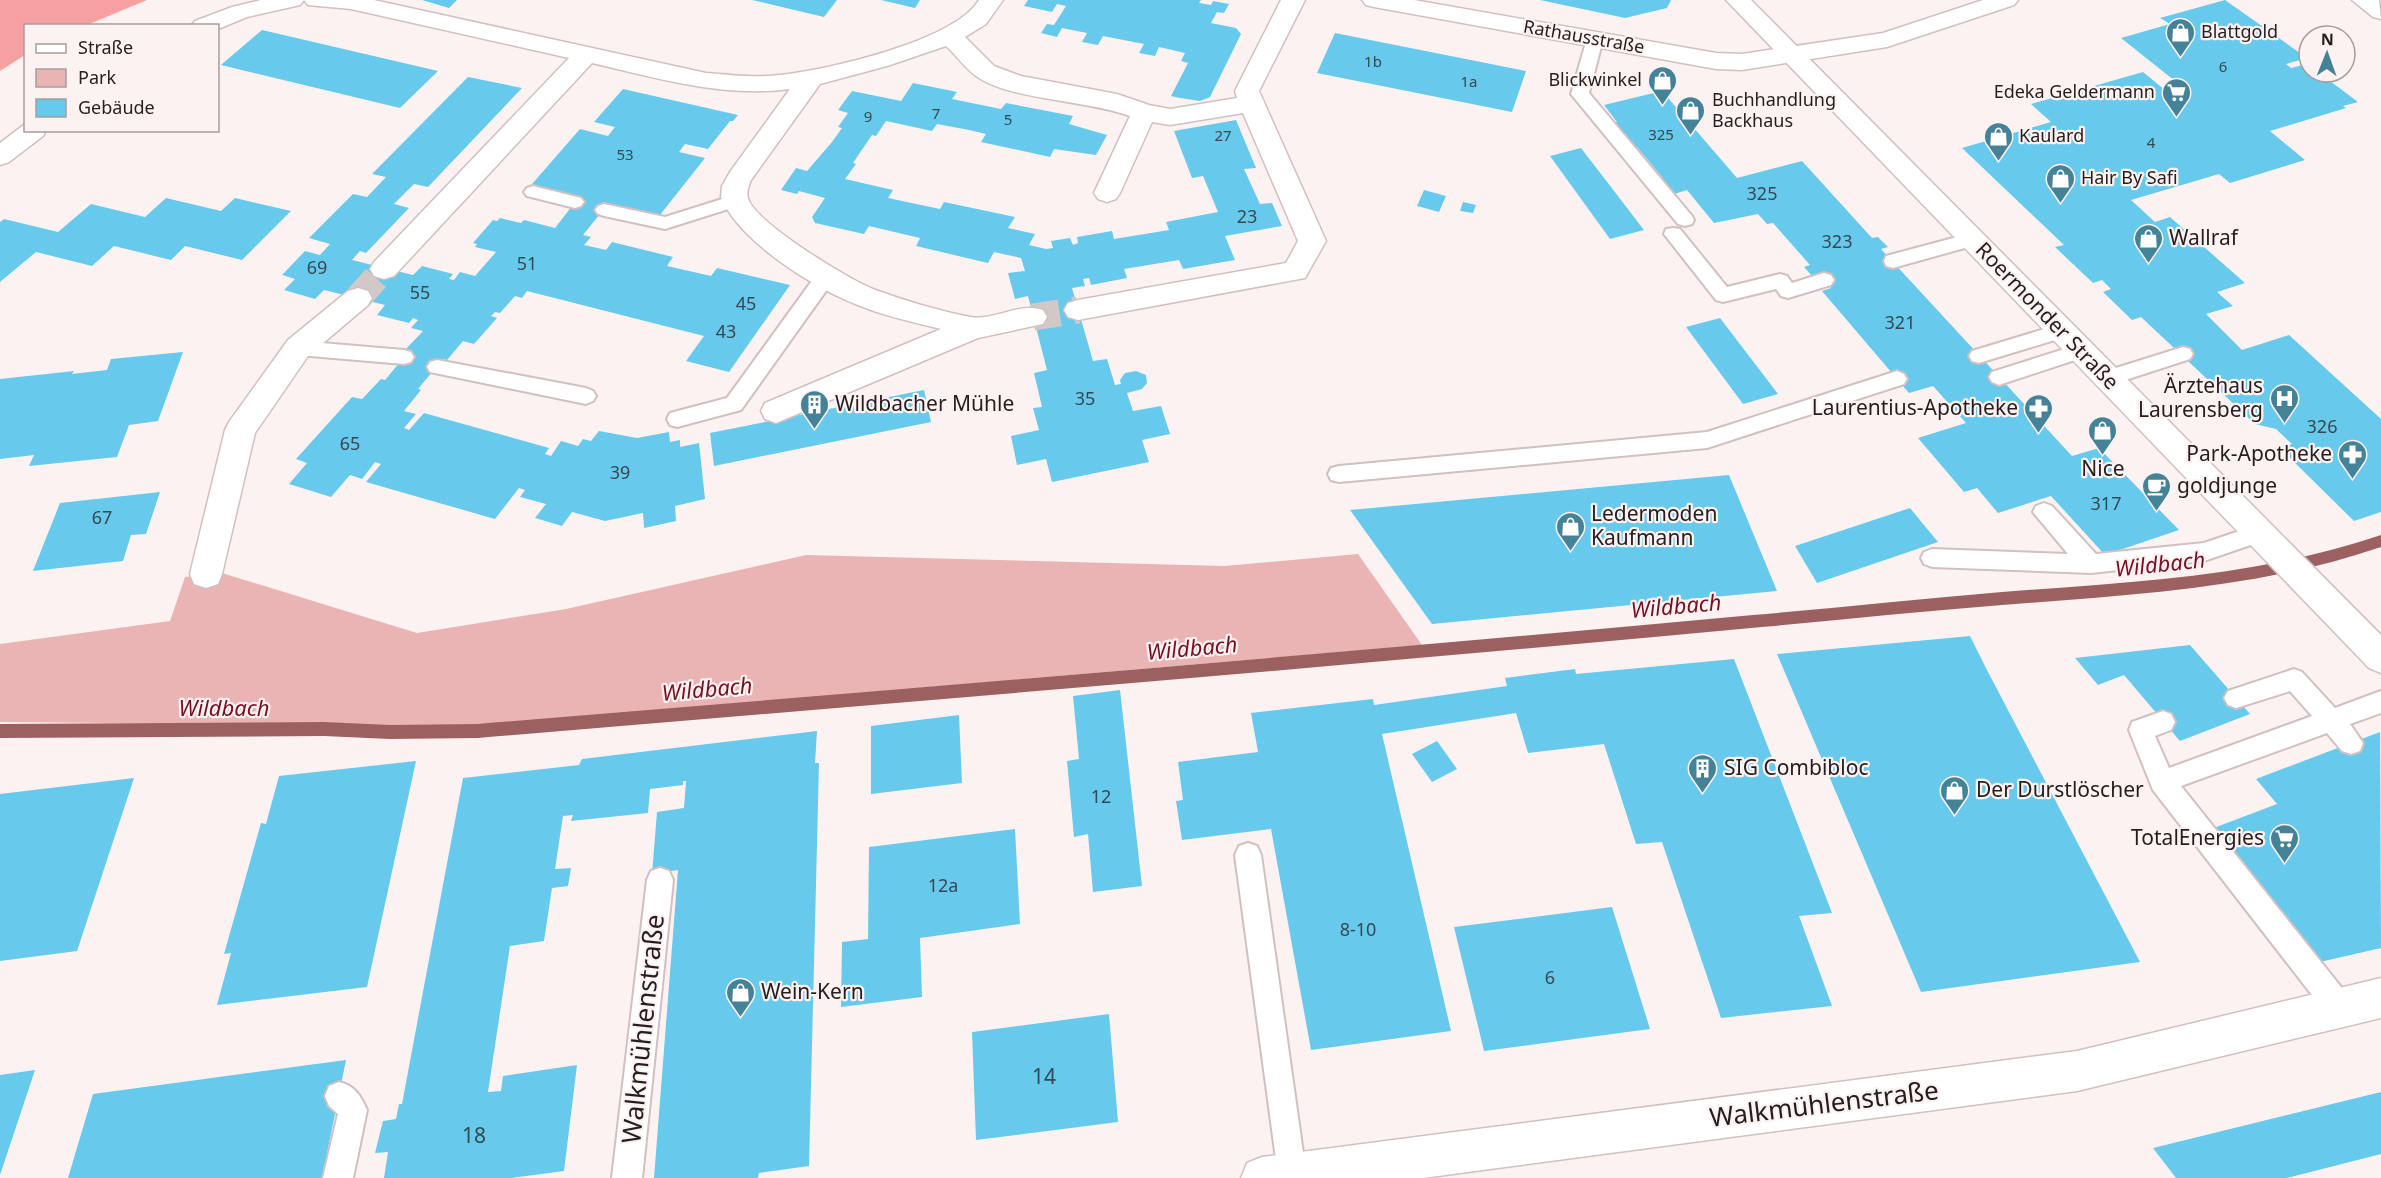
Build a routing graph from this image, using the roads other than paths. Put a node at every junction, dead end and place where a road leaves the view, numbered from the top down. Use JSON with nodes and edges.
{"nodes":[{"id":1,"x":292,"y":0,"type":"edge"},
{"id":2,"x":316,"y":0,"type":"edge"},
{"id":3,"x":991,"y":0,"type":"edge"},
{"id":4,"x":1293,"y":0,"type":"edge"},
{"id":5,"x":1374,"y":0,"type":"edge"},
{"id":6,"x":1738,"y":0,"type":"edge"},
{"id":7,"x":2006,"y":0,"type":"edge"},
{"id":8,"x":2364,"y":0,"type":"edge"},
{"id":9,"x":2381,"y":12,"type":"edge"},
{"id":10,"x":208,"y":24,"type":"edge"},
{"id":11,"x":950,"y":36,"type":"junction"},
{"id":12,"x":1595,"y":39,"type":"junction"},
{"id":13,"x":588,"y":53,"type":"junction"},
{"id":14,"x":1795,"y":55,"type":"junction"},
{"id":15,"x":812,"y":77,"type":"junction"},
{"id":16,"x":1251,"y":104,"type":"junction"},
{"id":17,"x":1144,"y":112,"type":"junction"},
{"id":18,"x":31,"y":132,"type":"edge"},
{"id":19,"x":0,"y":156,"type":"edge"},
{"id":20,"x":533,"y":192,"type":"dead end"},
{"id":21,"x":1107,"y":193,"type":"dead end"},
{"id":22,"x":735,"y":201,"type":"junction"},
{"id":23,"x":574,"y":202,"type":"dead end"},
{"id":24,"x":604,"y":210,"type":"dead end"},
{"id":25,"x":1972,"y":239,"type":"junction"},
{"id":26,"x":1893,"y":261,"type":"dead end"},
{"id":27,"x":384,"y":269,"type":"tunnel mouth"},
{"id":28,"x":826,"y":276,"type":"junction"},
{"id":29,"x":1824,"y":280,"type":"dead end"},
{"id":30,"x":357,"y":298,"type":"tunnel mouth"},
{"id":31,"x":1078,"y":310,"type":"tunnel mouth"},
{"id":32,"x":1033,"y":317,"type":"tunnel mouth"},
{"id":33,"x":974,"y":328,"type":"junction"},
{"id":34,"x":2061,"y":331,"type":"junction"},
{"id":35,"x":298,"y":348,"type":"junction"},
{"id":36,"x":2080,"y":351,"type":"junction"},
{"id":37,"x":2183,"y":354,"type":"dead end"},
{"id":38,"x":1979,"y":356,"type":"dead end"},
{"id":39,"x":404,"y":357,"type":"dead end"},
{"id":40,"x":437,"y":366,"type":"dead end"},
{"id":41,"x":1999,"y":377,"type":"dead end"},
{"id":42,"x":2107,"y":378,"type":"junction"},
{"id":43,"x":1897,"y":379,"type":"dead end"},
{"id":44,"x":586,"y":396,"type":"dead end"},
{"id":45,"x":776,"y":411,"type":"dead end"},
{"id":46,"x":677,"y":418,"type":"dead end"},
{"id":47,"x":1339,"y":474,"type":"dead end"},
{"id":48,"x":2044,"y":512,"type":"dead end"},
{"id":49,"x":2260,"y":533,"type":"junction"},
{"id":50,"x":1932,"y":558,"type":"dead end"},
{"id":51,"x":2091,"y":564,"type":"junction"},
{"id":52,"x":206,"y":574,"type":"dead end"},
{"id":53,"x":2381,"y":658,"type":"edge"},
{"id":54,"x":2236,"y":698,"type":"dead end"},
{"id":55,"x":2381,"y":702,"type":"edge"},
{"id":56,"x":2331,"y":720,"type":"junction"},
{"id":57,"x":2163,"y":722,"type":"dead end"},
{"id":58,"x":2351,"y":743,"type":"dead end"},
{"id":59,"x":2162,"y":782,"type":"junction"},
{"id":60,"x":1248,"y":855,"type":"dead end"},
{"id":61,"x":660,"y":880,"type":"dead end"},
{"id":62,"x":2381,"y":998,"type":"edge"},
{"id":63,"x":2339,"y":1007,"type":"junction"},
{"id":64,"x":339,"y":1096,"type":"dead end"},
{"id":65,"x":1277,"y":1176,"type":"edge"},
{"id":66,"x":338,"y":1178,"type":"edge"},
{"id":67,"x":627,"y":1178,"type":"edge"}],
"edges":[{"from":1,"to":10,"type":"street"},
{"from":2,"to":13,"type":"street"},
{"from":3,"to":11,"type":"street"},
{"from":4,"to":16,"type":"street"},
{"from":5,"to":12,"type":"street","name":"Rathausstraße"},
{"from":6,"to":14,"type":"street","name":"Roermonder Straße"},
{"from":7,"to":14,"type":"street","name":"Rathausstraße"},
{"from":8,"to":9,"type":"street"},
{"from":11,"to":15,"type":"street"},
{"from":11,"to":17,"type":"street"},
{"from":12,"to":14,"type":"street","name":"Rathausstraße"},
{"from":12,"to":29,"type":"lane"},
{"from":13,"to":15,"type":"street"},
{"from":13,"to":27,"type":"street"},
{"from":14,"to":25,"type":"street","name":"Roermonder Straße"},
{"from":15,"to":22,"type":"street"},
{"from":16,"to":17,"type":"street"},
{"from":16,"to":31,"type":"street"},
{"from":17,"to":21,"type":"street"},
{"from":18,"to":19,"type":"street"},
{"from":20,"to":23,"type":"lane"},
{"from":22,"to":24,"type":"lane"},
{"from":22,"to":28,"type":"street"},
{"from":25,"to":26,"type":"lane"},
{"from":25,"to":34,"type":"street","name":"Roermonder Straße"},
{"from":28,"to":33,"type":"street"},
{"from":28,"to":46,"type":"lane"},
{"from":30,"to":35,"type":"street"},
{"from":32,"to":33,"type":"street"},
{"from":33,"to":45,"type":"street"},
{"from":34,"to":36,"type":"street","name":"Roermonder Straße"},
{"from":34,"to":38,"type":"lane"},
{"from":35,"to":39,"type":"lane"},
{"from":35,"to":52,"type":"street"},
{"from":36,"to":41,"type":"lane"},
{"from":36,"to":42,"type":"street","name":"Roermonder Straße"},
{"from":37,"to":42,"type":"lane"},
{"from":40,"to":44,"type":"lane"},
{"from":42,"to":49,"type":"street","name":"Roermonder Straße"},
{"from":43,"to":47,"type":"lane"},
{"from":48,"to":51,"type":"lane"},
{"from":49,"to":51,"type":"lane"},
{"from":49,"to":53,"type":"street","name":"Roermonder Straße"},
{"from":50,"to":51,"type":"lane"},
{"from":54,"to":56,"type":"lane"},
{"from":55,"to":56,"type":"lane"},
{"from":56,"to":58,"type":"lane"},
{"from":56,"to":59,"type":"lane"},
{"from":57,"to":59,"type":"lane"},
{"from":59,"to":63,"type":"lane"},
{"from":60,"to":65,"type":"lane"},
{"from":61,"to":67,"type":"lane","name":"Walkmühlenstraße"},
{"from":62,"to":63,"type":"street","name":"Walkmühlenstraße"},
{"from":63,"to":65,"type":"street","name":"Walkmühlenstraße"},
{"from":64,"to":66,"type":"lane"}]}
